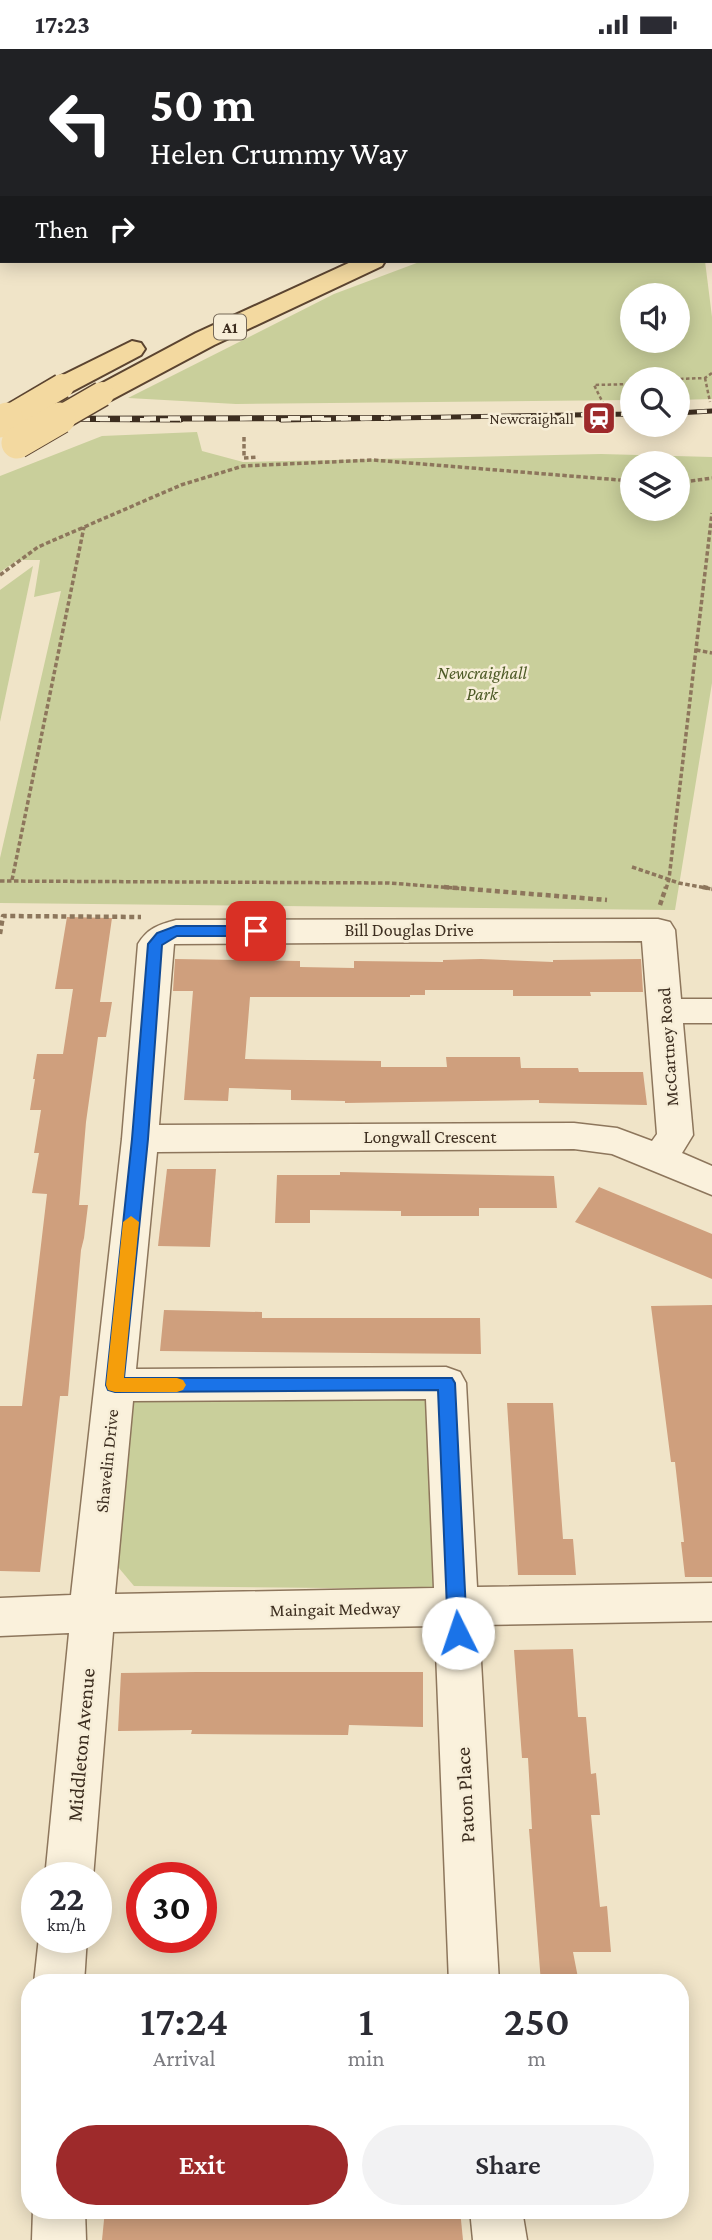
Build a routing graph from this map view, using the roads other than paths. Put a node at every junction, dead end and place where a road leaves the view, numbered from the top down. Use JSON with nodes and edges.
{"nodes":[{"id":1,"x":371,"y":263,"type":"edge"},
{"id":2,"x":157,"y":336,"type":"dead end"},
{"id":3,"x":6,"y":439,"type":"edge"},
{"id":4,"x":655,"y":913,"type":"joint"},
{"id":5,"x":162,"y":936,"type":"joint"},
{"id":6,"x":666,"y":1011,"type":"junction"},
{"id":7,"x":712,"y":1011,"type":"edge"},
{"id":8,"x":140,"y":1139,"type":"junction"},
{"id":9,"x":660,"y":1159,"type":"junction"},
{"id":10,"x":712,"y":1181,"type":"edge"},
{"id":11,"x":115,"y":1385,"type":"junction"},
{"id":12,"x":712,"y":1602,"type":"edge"},
{"id":13,"x":456,"y":1607,"type":"junction"},
{"id":14,"x":93,"y":1613,"type":"junction"},
{"id":15,"x":0,"y":1617,"type":"edge"},
{"id":16,"x":70,"y":1862,"type":"edge"},
{"id":17,"x":62,"y":1953,"type":"edge"},
{"id":18,"x":60,"y":1974,"type":"edge"},
{"id":19,"x":474,"y":1974,"type":"edge"},
{"id":20,"x":59,"y":2219,"type":"edge"},
{"id":21,"x":497,"y":2219,"type":"edge"},
{"id":22,"x":59,"y":2240,"type":"edge"},
{"id":23,"x":500,"y":2240,"type":"edge"}],
"edges":[{"from":1,"to":3,"type":"main road","number":"A1","bridge":true},
{"from":2,"to":3,"type":"main road","number":"A1","bridge":true},
{"from":4,"to":5,"type":"street","name":"Bill Douglas Drive"},
{"from":4,"to":6,"type":"street","name":"McCartney Road"},
{"from":5,"to":8,"type":"street","name":"Shavelin Drive"},
{"from":6,"to":7,"type":"street"},
{"from":6,"to":9,"type":"street","name":"McCartney Road"},
{"from":8,"to":9,"type":"street","name":"Longwall Crescent"},
{"from":8,"to":11,"type":"street","name":"Shavelin Drive"},
{"from":9,"to":10,"type":"street","name":"Longwall Crescent"},
{"from":11,"to":13,"type":"street","name":"Paton Place"},
{"from":11,"to":14,"type":"street","name":"Shavelin Drive"},
{"from":12,"to":13,"type":"street","name":"Maingait Medway"},
{"from":13,"to":14,"type":"street","name":"Maingait Medway"},
{"from":13,"to":19,"type":"street","name":"Paton Place"},
{"from":14,"to":15,"type":"street","name":"Maingait Medway"},
{"from":14,"to":16,"type":"street","name":"Middleton Avenue"},
{"from":17,"to":18,"type":"street"},
{"from":20,"to":22,"type":"street"},
{"from":21,"to":23,"type":"street"}]}
